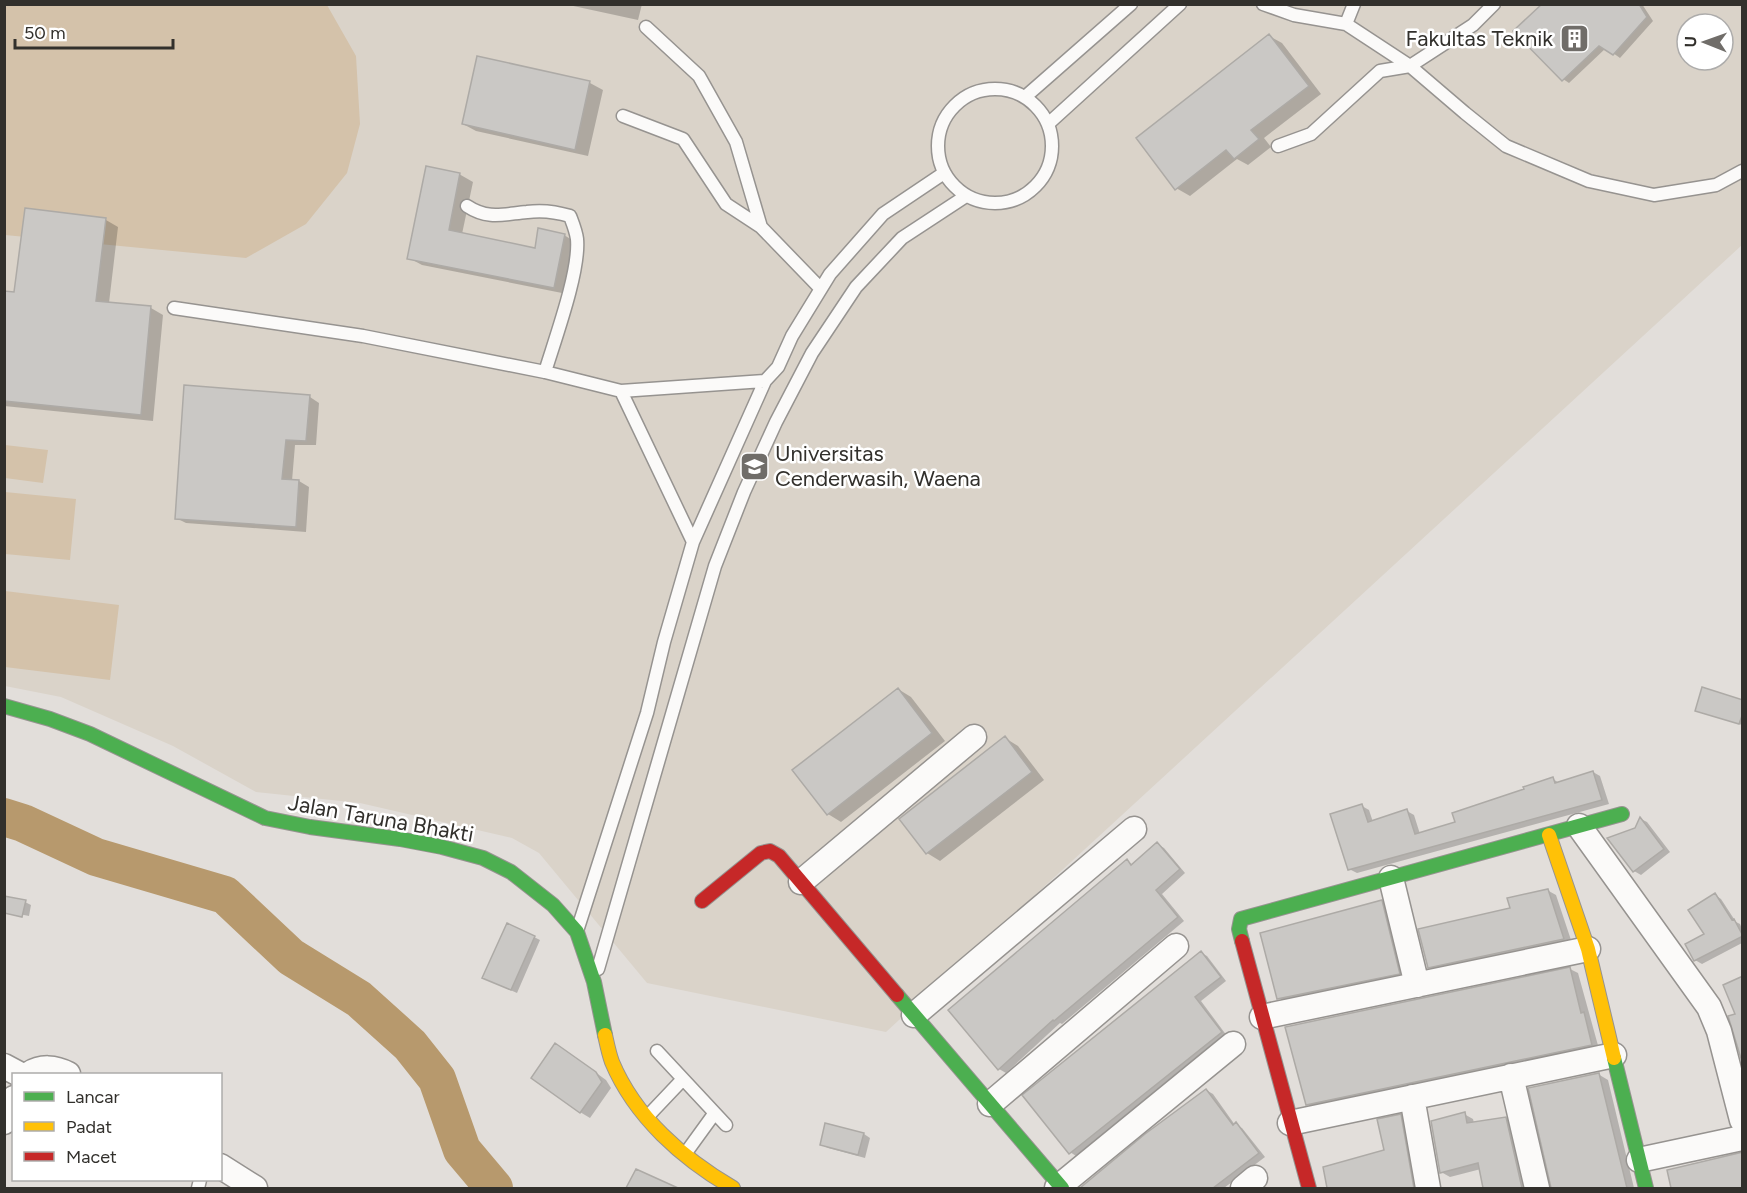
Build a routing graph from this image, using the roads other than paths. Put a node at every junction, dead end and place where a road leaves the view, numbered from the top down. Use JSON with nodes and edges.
{"nodes":[{"id":1,"x":1131,"y":4,"type":"edge"},
{"id":2,"x":1180,"y":4,"type":"edge"},
{"id":3,"x":1263,"y":4,"type":"edge"},
{"id":4,"x":1354,"y":4,"type":"edge"},
{"id":5,"x":1494,"y":4,"type":"edge"},
{"id":6,"x":1346,"y":24,"type":"junction"},
{"id":7,"x":646,"y":27,"type":"dead end"},
{"id":8,"x":1410,"y":66,"type":"junction"},
{"id":9,"x":1025,"y":97,"type":"junction"},
{"id":10,"x":623,"y":116,"type":"dead end"},
{"id":11,"x":1048,"y":124,"type":"junction"},
{"id":12,"x":1278,"y":146,"type":"dead end"},
{"id":13,"x":1743,"y":171,"type":"edge"},
{"id":14,"x":944,"y":173,"type":"junction"},
{"id":15,"x":966,"y":196,"type":"junction"},
{"id":16,"x":467,"y":206,"type":"dead end"},
{"id":17,"x":761,"y":227,"type":"junction"},
{"id":18,"x":820,"y":290,"type":"junction"},
{"id":19,"x":174,"y":308,"type":"dead end"},
{"id":20,"x":545,"y":372,"type":"junction"},
{"id":21,"x":765,"y":381,"type":"junction"},
{"id":22,"x":621,"y":391,"type":"junction"},
{"id":23,"x":693,"y":542,"type":"junction"},
{"id":24,"x":4,"y":706,"type":"edge"},
{"id":25,"x":974,"y":737,"type":"dead end"},
{"id":26,"x":1622,"y":814,"type":"dead end"},
{"id":27,"x":1579,"y":826,"type":"junction"},
{"id":28,"x":1134,"y":829,"type":"dead end"},
{"id":29,"x":1549,"y":835,"type":"junction"},
{"id":30,"x":1391,"y":878,"type":"junction"},
{"id":31,"x":801,"y":882,"type":"junction"},
{"id":32,"x":702,"y":901,"type":"dead end"},
{"id":33,"x":577,"y":932,"type":"junction"},
{"id":34,"x":1176,"y":946,"type":"dead end"},
{"id":35,"x":1588,"y":949,"type":"junction"},
{"id":36,"x":594,"y":982,"type":"junction"},
{"id":37,"x":1417,"y":985,"type":"junction"},
{"id":38,"x":914,"y":1015,"type":"junction"},
{"id":39,"x":1262,"y":1017,"type":"junction"},
{"id":40,"x":1233,"y":1044,"type":"dead end"},
{"id":41,"x":657,"y":1052,"type":"dead end"},
{"id":42,"x":1614,"y":1055,"type":"junction"},
{"id":43,"x":30,"y":1073,"type":"edge"},
{"id":44,"x":66,"y":1073,"type":"edge"},
{"id":45,"x":1511,"y":1076,"type":"junction"},
{"id":46,"x":682,"y":1079,"type":"junction"},
{"id":47,"x":1412,"y":1097,"type":"junction"},
{"id":48,"x":12,"y":1103,"type":"edge"},
{"id":49,"x":990,"y":1104,"type":"junction"},
{"id":50,"x":714,"y":1114,"type":"junction"},
{"id":51,"x":646,"y":1118,"type":"junction"},
{"id":52,"x":1743,"y":1120,"type":"edge"},
{"id":53,"x":4,"y":1122,"type":"edge"},
{"id":54,"x":1290,"y":1122,"type":"junction"},
{"id":55,"x":726,"y":1125,"type":"dead end"},
{"id":56,"x":1743,"y":1138,"type":"edge"},
{"id":57,"x":685,"y":1155,"type":"junction"},
{"id":58,"x":1639,"y":1160,"type":"junction"},
{"id":59,"x":222,"y":1167,"type":"edge"},
{"id":60,"x":255,"y":1188,"type":"edge"},
{"id":61,"x":733,"y":1188,"type":"edge"},
{"id":62,"x":1060,"y":1188,"type":"edge"},
{"id":63,"x":1309,"y":1188,"type":"edge"},
{"id":64,"x":1428,"y":1188,"type":"edge"},
{"id":65,"x":1537,"y":1188,"type":"edge"},
{"id":66,"x":1646,"y":1188,"type":"edge"}],
"edges":[{"from":1,"to":9,"type":"lane"},
{"from":2,"to":11,"type":"lane"},
{"from":3,"to":6,"type":"lane"},
{"from":4,"to":6,"type":"lane"},
{"from":5,"to":8,"type":"lane"},
{"from":6,"to":8,"type":"lane"},
{"from":7,"to":17,"type":"lane"},
{"from":8,"to":12,"type":"lane"},
{"from":8,"to":13,"type":"lane"},
{"from":9,"to":11,"type":"lane"},
{"from":9,"to":14,"type":"lane"},
{"from":10,"to":17,"type":"lane"},
{"from":11,"to":15,"type":"lane"},
{"from":14,"to":15,"type":"lane"},
{"from":14,"to":18,"type":"lane"},
{"from":15,"to":36,"type":"lane"},
{"from":16,"to":20,"type":"lane"},
{"from":17,"to":18,"type":"lane"},
{"from":18,"to":21,"type":"lane"},
{"from":19,"to":20,"type":"lane"},
{"from":20,"to":22,"type":"lane"},
{"from":21,"to":22,"type":"lane"},
{"from":21,"to":23,"type":"lane"},
{"from":22,"to":23,"type":"lane"},
{"from":23,"to":33,"type":"lane"},
{"from":24,"to":33,"type":"street","name":"Jalan Taruna Bhakti"},
{"from":25,"to":31,"type":"street"},
{"from":26,"to":27,"type":"street"},
{"from":27,"to":29,"type":"street"},
{"from":27,"to":52,"type":"street"},
{"from":28,"to":38,"type":"street"},
{"from":29,"to":30,"type":"street"},
{"from":29,"to":35,"type":"street"},
{"from":30,"to":37,"type":"street"},
{"from":30,"to":39,"type":"street"},
{"from":31,"to":32,"type":"street"},
{"from":31,"to":38,"type":"street"},
{"from":33,"to":36,"type":"street","name":"Jalan Taruna Bhakti"},
{"from":34,"to":49,"type":"street"},
{"from":35,"to":37,"type":"street"},
{"from":35,"to":42,"type":"street"},
{"from":36,"to":51,"type":"street","name":"Jalan Taruna Bhakti"},
{"from":37,"to":39,"type":"street"},
{"from":38,"to":49,"type":"street"},
{"from":39,"to":54,"type":"street"},
{"from":40,"to":62,"type":"street"},
{"from":41,"to":46,"type":"lane"},
{"from":42,"to":45,"type":"street"},
{"from":42,"to":58,"type":"street"},
{"from":43,"to":44,"type":"street"},
{"from":45,"to":47,"type":"street"},
{"from":45,"to":65,"type":"street"},
{"from":46,"to":50,"type":"lane"},
{"from":46,"to":51,"type":"lane"},
{"from":47,"to":54,"type":"street"},
{"from":47,"to":64,"type":"street"},
{"from":48,"to":53,"type":"street"},
{"from":49,"to":62,"type":"street"},
{"from":50,"to":55,"type":"lane"},
{"from":50,"to":57,"type":"lane"},
{"from":51,"to":57,"type":"street","name":"Jalan Taruna Bhakti"},
{"from":54,"to":63,"type":"street"},
{"from":56,"to":58,"type":"street"},
{"from":57,"to":61,"type":"street","name":"Jalan Taruna Bhakti"},
{"from":58,"to":66,"type":"street"},
{"from":59,"to":60,"type":"street"}]}
